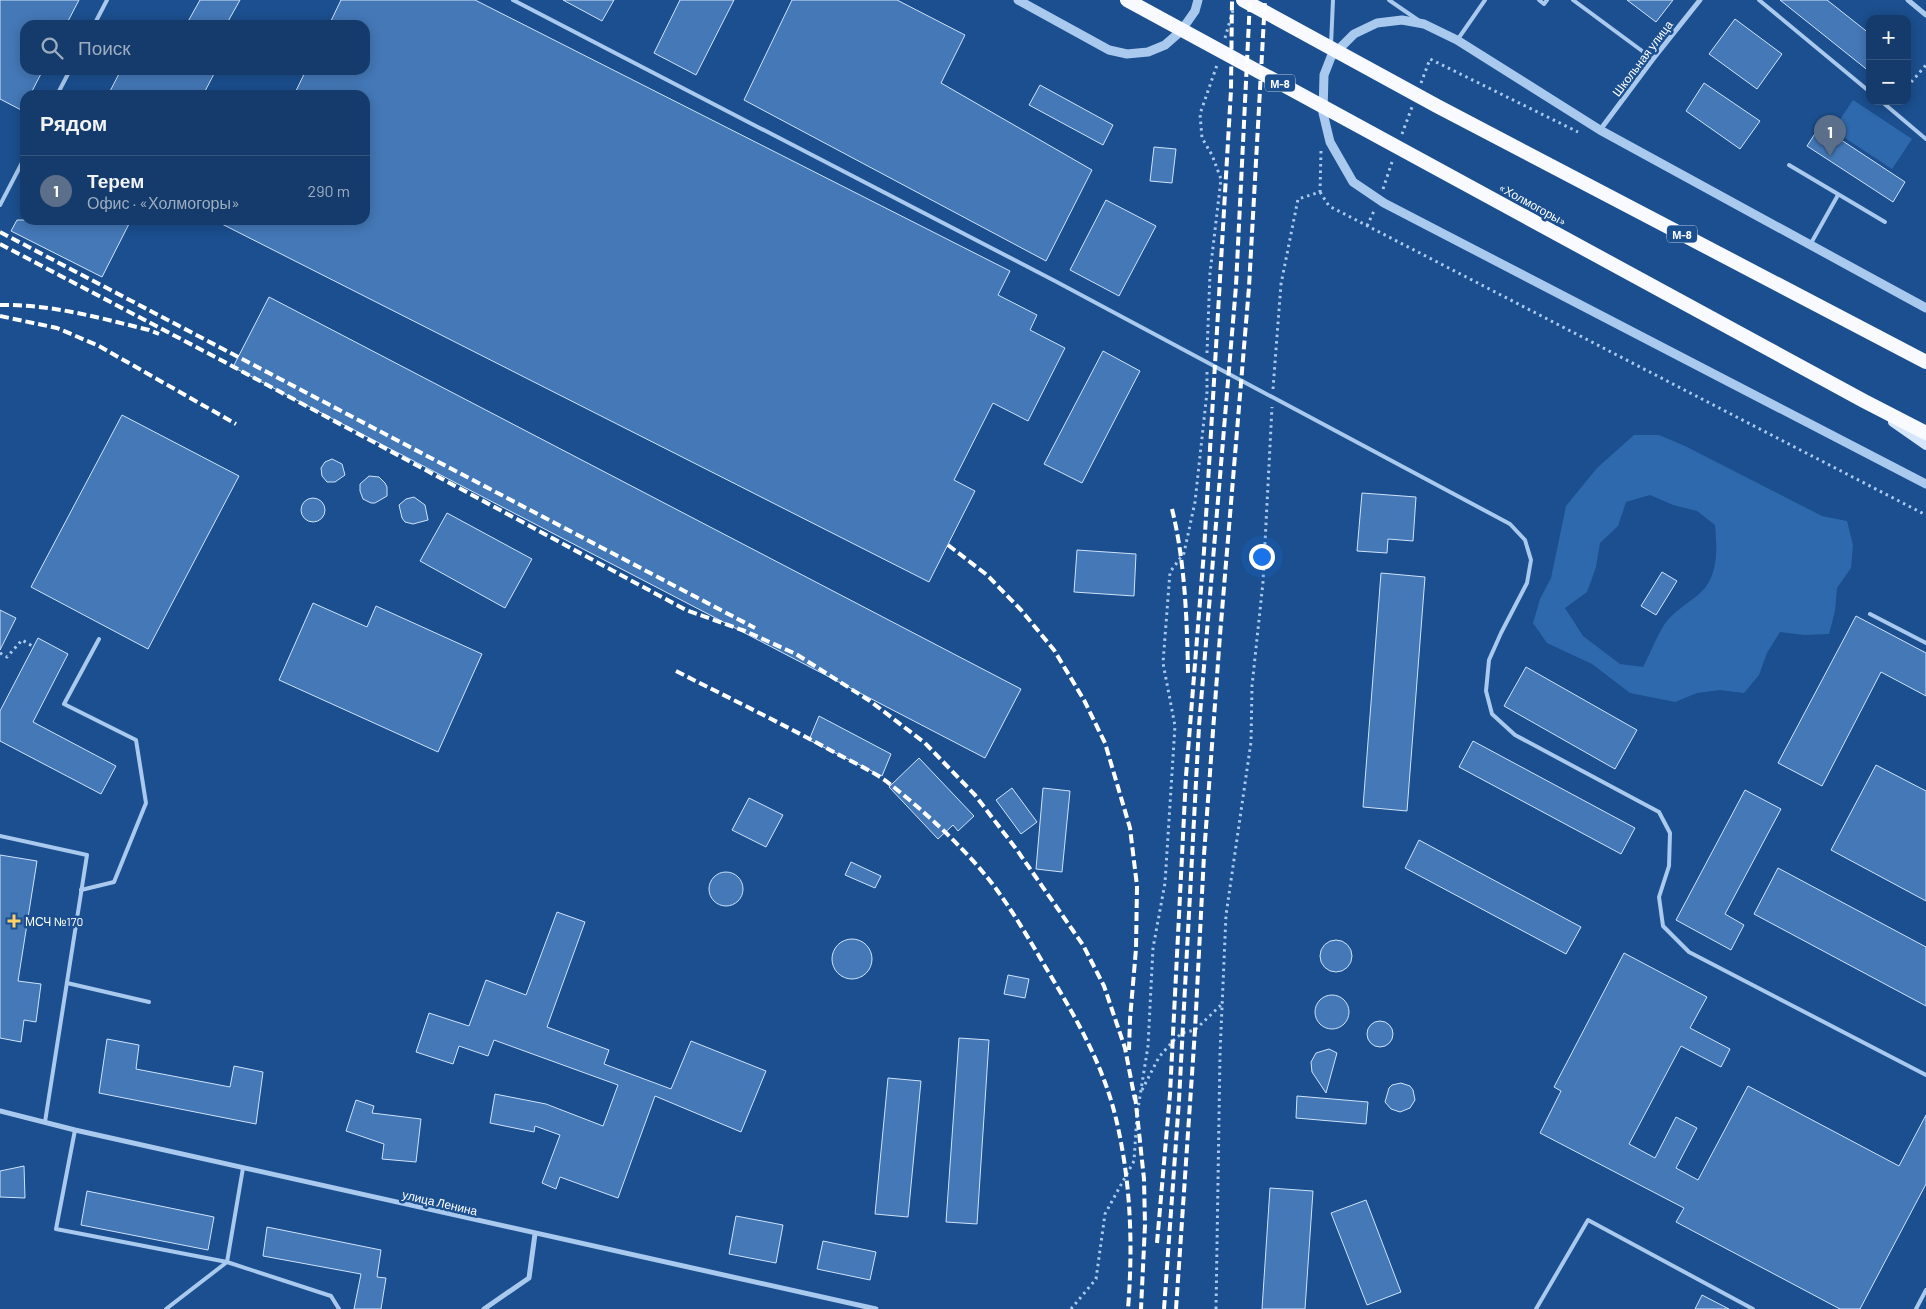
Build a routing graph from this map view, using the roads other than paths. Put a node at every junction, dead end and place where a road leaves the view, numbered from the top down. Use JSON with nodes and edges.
{"nodes":[{"id":1,"x":107,"y":0,"type":"edge"},
{"id":2,"x":513,"y":0,"type":"edge"},
{"id":3,"x":1018,"y":0,"type":"edge"},
{"id":4,"x":1127,"y":0,"type":"edge"},
{"id":5,"x":1198,"y":0,"type":"edge"},
{"id":6,"x":1333,"y":0,"type":"edge"},
{"id":7,"x":1389,"y":0,"type":"edge"},
{"id":8,"x":1486,"y":0,"type":"edge"},
{"id":9,"x":1539,"y":0,"type":"edge"},
{"id":10,"x":1547,"y":0,"type":"edge"},
{"id":11,"x":1573,"y":0,"type":"edge"},
{"id":12,"x":1700,"y":0,"type":"edge"},
{"id":13,"x":1759,"y":0,"type":"edge"},
{"id":14,"x":1908,"y":0,"type":"edge"},
{"id":15,"x":1239,"y":4,"type":"edge"},
{"id":16,"x":1926,"y":15,"type":"edge"},
{"id":17,"x":97,"y":20,"type":"edge"},
{"id":18,"x":1424,"y":24,"type":"junction"},
{"id":19,"x":1457,"y":40,"type":"junction"},
{"id":20,"x":1331,"y":57,"type":"junction"},
{"id":21,"x":1653,"y":59,"type":"junction"},
{"id":22,"x":68,"y":75,"type":"edge"},
{"id":23,"x":1866,"y":89,"type":"edge"},
{"id":24,"x":60,"y":90,"type":"edge"},
{"id":25,"x":1886,"y":105,"type":"edge"},
{"id":26,"x":1600,"y":130,"type":"junction"},
{"id":27,"x":1926,"y":139,"type":"edge"},
{"id":28,"x":1789,"y":165,"type":"dead end"},
{"id":29,"x":20,"y":167,"type":"edge"},
{"id":30,"x":1838,"y":194,"type":"junction"},
{"id":31,"x":0,"y":205,"type":"edge"},
{"id":32,"x":1885,"y":222,"type":"dead end"},
{"id":33,"x":1810,"y":244,"type":"junction"},
{"id":34,"x":1926,"y":308,"type":"edge"},
{"id":35,"x":1926,"y":362,"type":"edge"},
{"id":36,"x":1864,"y":401,"type":"junction"},
{"id":37,"x":1926,"y":433,"type":"edge"},
{"id":38,"x":1926,"y":445,"type":"edge"},
{"id":39,"x":1926,"y":484,"type":"edge"},
{"id":40,"x":1870,"y":614,"type":"dead end"},
{"id":41,"x":99,"y":638,"type":"dead end"},
{"id":42,"x":1926,"y":643,"type":"edge"},
{"id":43,"x":0,"y":836,"type":"edge"},
{"id":44,"x":81,"y":890,"type":"junction"},
{"id":45,"x":67,"y":983,"type":"junction"},
{"id":46,"x":149,"y":1002,"type":"dead end"},
{"id":47,"x":1926,"y":1075,"type":"edge"},
{"id":48,"x":0,"y":1111,"type":"edge"},
{"id":49,"x":44,"y":1122,"type":"junction"},
{"id":50,"x":75,"y":1130,"type":"junction"},
{"id":51,"x":243,"y":1168,"type":"junction"},
{"id":52,"x":535,"y":1234,"type":"junction"},
{"id":53,"x":227,"y":1262,"type":"junction"},
{"id":54,"x":1926,"y":1290,"type":"edge"},
{"id":55,"x":166,"y":1309,"type":"edge"},
{"id":56,"x":339,"y":1309,"type":"edge"},
{"id":57,"x":484,"y":1309,"type":"edge"},
{"id":58,"x":876,"y":1309,"type":"edge"},
{"id":59,"x":1536,"y":1309,"type":"edge"},
{"id":60,"x":1753,"y":1309,"type":"edge"},
{"id":61,"x":1916,"y":1309,"type":"edge"}],
"edges":[{"from":1,"to":17,"type":"lane"},
{"from":2,"to":47,"type":"lane"},
{"from":3,"to":5,"type":"street"},
{"from":4,"to":36,"type":"highway","name":"«Холмогоры»","number":"М-8"},
{"from":6,"to":20,"type":"lane"},
{"from":7,"to":18,"type":"lane"},
{"from":8,"to":19,"type":"lane"},
{"from":9,"to":10,"type":"lane"},
{"from":11,"to":21,"type":"lane"},
{"from":12,"to":21,"type":"street","name":"Школьная улица"},
{"from":13,"to":23,"type":"lane"},
{"from":14,"to":16,"type":"street"},
{"from":15,"to":35,"type":"highway","number":"М-8"},
{"from":18,"to":19,"type":"street"},
{"from":18,"to":20,"type":"street"},
{"from":19,"to":26,"type":"street"},
{"from":20,"to":39,"type":"street"},
{"from":21,"to":26,"type":"street","name":"Школьная улица"},
{"from":22,"to":24,"type":"lane"},
{"from":25,"to":27,"type":"lane"},
{"from":26,"to":33,"type":"street"},
{"from":28,"to":30,"type":"lane"},
{"from":29,"to":31,"type":"lane"},
{"from":30,"to":32,"type":"lane"},
{"from":30,"to":33,"type":"lane"},
{"from":33,"to":34,"type":"street"},
{"from":36,"to":37,"type":"highway","name":"«Холмогоры»","number":"М-8"},
{"from":36,"to":38,"type":"main road"},
{"from":40,"to":42,"type":"lane"},
{"from":41,"to":44,"type":"lane"},
{"from":43,"to":44,"type":"lane"},
{"from":44,"to":45,"type":"lane"},
{"from":45,"to":46,"type":"lane"},
{"from":45,"to":49,"type":"lane"},
{"from":48,"to":49,"type":"street","name":"улица Ленина"},
{"from":49,"to":50,"type":"street","name":"улица Ленина"},
{"from":50,"to":51,"type":"street","name":"улица Ленина"},
{"from":50,"to":53,"type":"lane"},
{"from":51,"to":52,"type":"street","name":"улица Ленина"},
{"from":51,"to":53,"type":"lane"},
{"from":52,"to":57,"type":"street"},
{"from":52,"to":58,"type":"street","name":"улица Ленина"},
{"from":53,"to":55,"type":"lane"},
{"from":53,"to":56,"type":"lane"},
{"from":54,"to":61,"type":"lane"},
{"from":59,"to":60,"type":"lane"}]}
